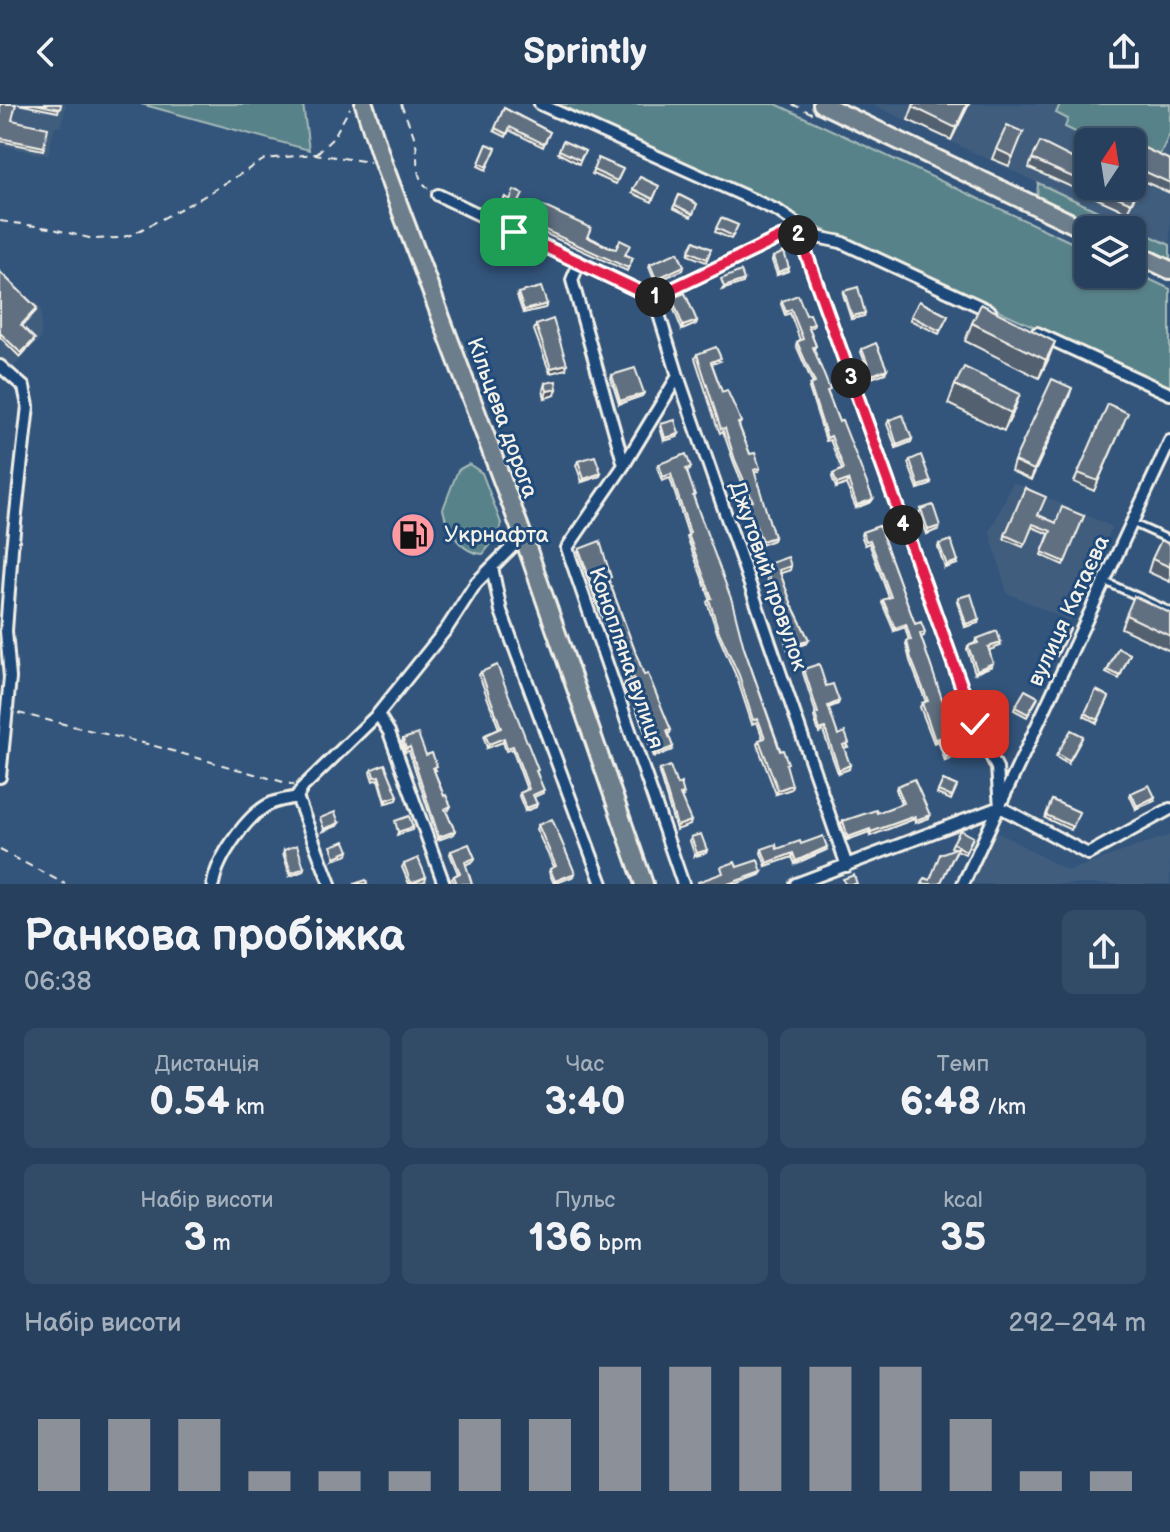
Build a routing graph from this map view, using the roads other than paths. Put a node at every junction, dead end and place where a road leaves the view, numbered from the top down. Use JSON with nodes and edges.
{"nodes":[{"id":1,"x":364,"y":104,"type":"edge"},
{"id":2,"x":540,"y":104,"type":"edge"},
{"id":3,"x":822,"y":104,"type":"edge"},
{"id":4,"x":438,"y":195,"type":"road end"},
{"id":5,"x":1074,"y":224,"type":"edge"},
{"id":6,"x":802,"y":234,"type":"junction"},
{"id":7,"x":1146,"y":259,"type":"edge"},
{"id":8,"x":579,"y":263,"type":"junction"},
{"id":9,"x":1170,"y":270,"type":"edge"},
{"id":10,"x":654,"y":298,"type":"junction"},
{"id":11,"x":998,"y":315,"type":"edge"},
{"id":12,"x":1027,"y":328,"type":"edge"},
{"id":13,"x":0,"y":366,"type":"edge"},
{"id":14,"x":678,"y":376,"type":"junction"},
{"id":15,"x":1170,"y":394,"type":"edge"},
{"id":16,"x":1170,"y":441,"type":"edge"},
{"id":17,"x":624,"y":465,"type":"junction"},
{"id":18,"x":1132,"y":523,"type":"junction"},
{"id":19,"x":523,"y":536,"type":"junction"},
{"id":20,"x":1170,"y":540,"type":"edge"},
{"id":21,"x":492,"y":567,"type":"junction"},
{"id":22,"x":1105,"y":581,"type":"junction"},
{"id":23,"x":1170,"y":611,"type":"edge"},
{"id":24,"x":378,"y":714,"type":"junction"},
{"id":25,"x":0,"y":777,"type":"edge"},
{"id":26,"x":300,"y":792,"type":"junction"},
{"id":27,"x":1000,"y":807,"type":"junction"},
{"id":28,"x":1170,"y":809,"type":"edge"},
{"id":29,"x":847,"y":866,"type":"junction"},
{"id":30,"x":213,"y":884,"type":"edge"},
{"id":31,"x":330,"y":884,"type":"edge"},
{"id":32,"x":444,"y":884,"type":"edge"},
{"id":33,"x":602,"y":884,"type":"edge"},
{"id":34,"x":644,"y":884,"type":"edge"},
{"id":35,"x":683,"y":884,"type":"edge"},
{"id":36,"x":796,"y":884,"type":"edge"},
{"id":37,"x":963,"y":884,"type":"edge"}],
"edges":[{"from":1,"to":19,"type":"main road","name":"Кільцева дорога"},
{"from":2,"to":6,"type":"street"},
{"from":3,"to":5,"type":"main road"},
{"from":4,"to":8,"type":"street"},
{"from":6,"to":10,"type":"street"},
{"from":6,"to":11,"type":"street"},
{"from":6,"to":27,"type":"street"},
{"from":7,"to":9,"type":"main road"},
{"from":8,"to":10,"type":"street"},
{"from":8,"to":17,"type":"street"},
{"from":10,"to":14,"type":"street","name":"Джутовий провулок"},
{"from":12,"to":15,"type":"street"},
{"from":13,"to":25,"type":"street"},
{"from":14,"to":17,"type":"street","name":"Конопляна вулиця"},
{"from":14,"to":29,"type":"street","name":"Джутовий провулок"},
{"from":16,"to":18,"type":"street","name":"вулиця Катаєва"},
{"from":17,"to":35,"type":"street","name":"Конопляна вулиця"},
{"from":18,"to":20,"type":"lane"},
{"from":18,"to":22,"type":"street","name":"вулиця Катаєва"},
{"from":19,"to":21,"type":"street"},
{"from":19,"to":34,"type":"main road","name":"Кільцева дорога"},
{"from":21,"to":24,"type":"street"},
{"from":21,"to":33,"type":"street"},
{"from":22,"to":23,"type":"lane"},
{"from":22,"to":27,"type":"street","name":"вулиця Катаєва"},
{"from":24,"to":26,"type":"street"},
{"from":24,"to":32,"type":"street"},
{"from":26,"to":30,"type":"street"},
{"from":26,"to":31,"type":"street"},
{"from":27,"to":28,"type":"street"},
{"from":27,"to":29,"type":"street"},
{"from":27,"to":37,"type":"street","name":"вулиця Катаєва"},
{"from":29,"to":36,"type":"street"}]}
